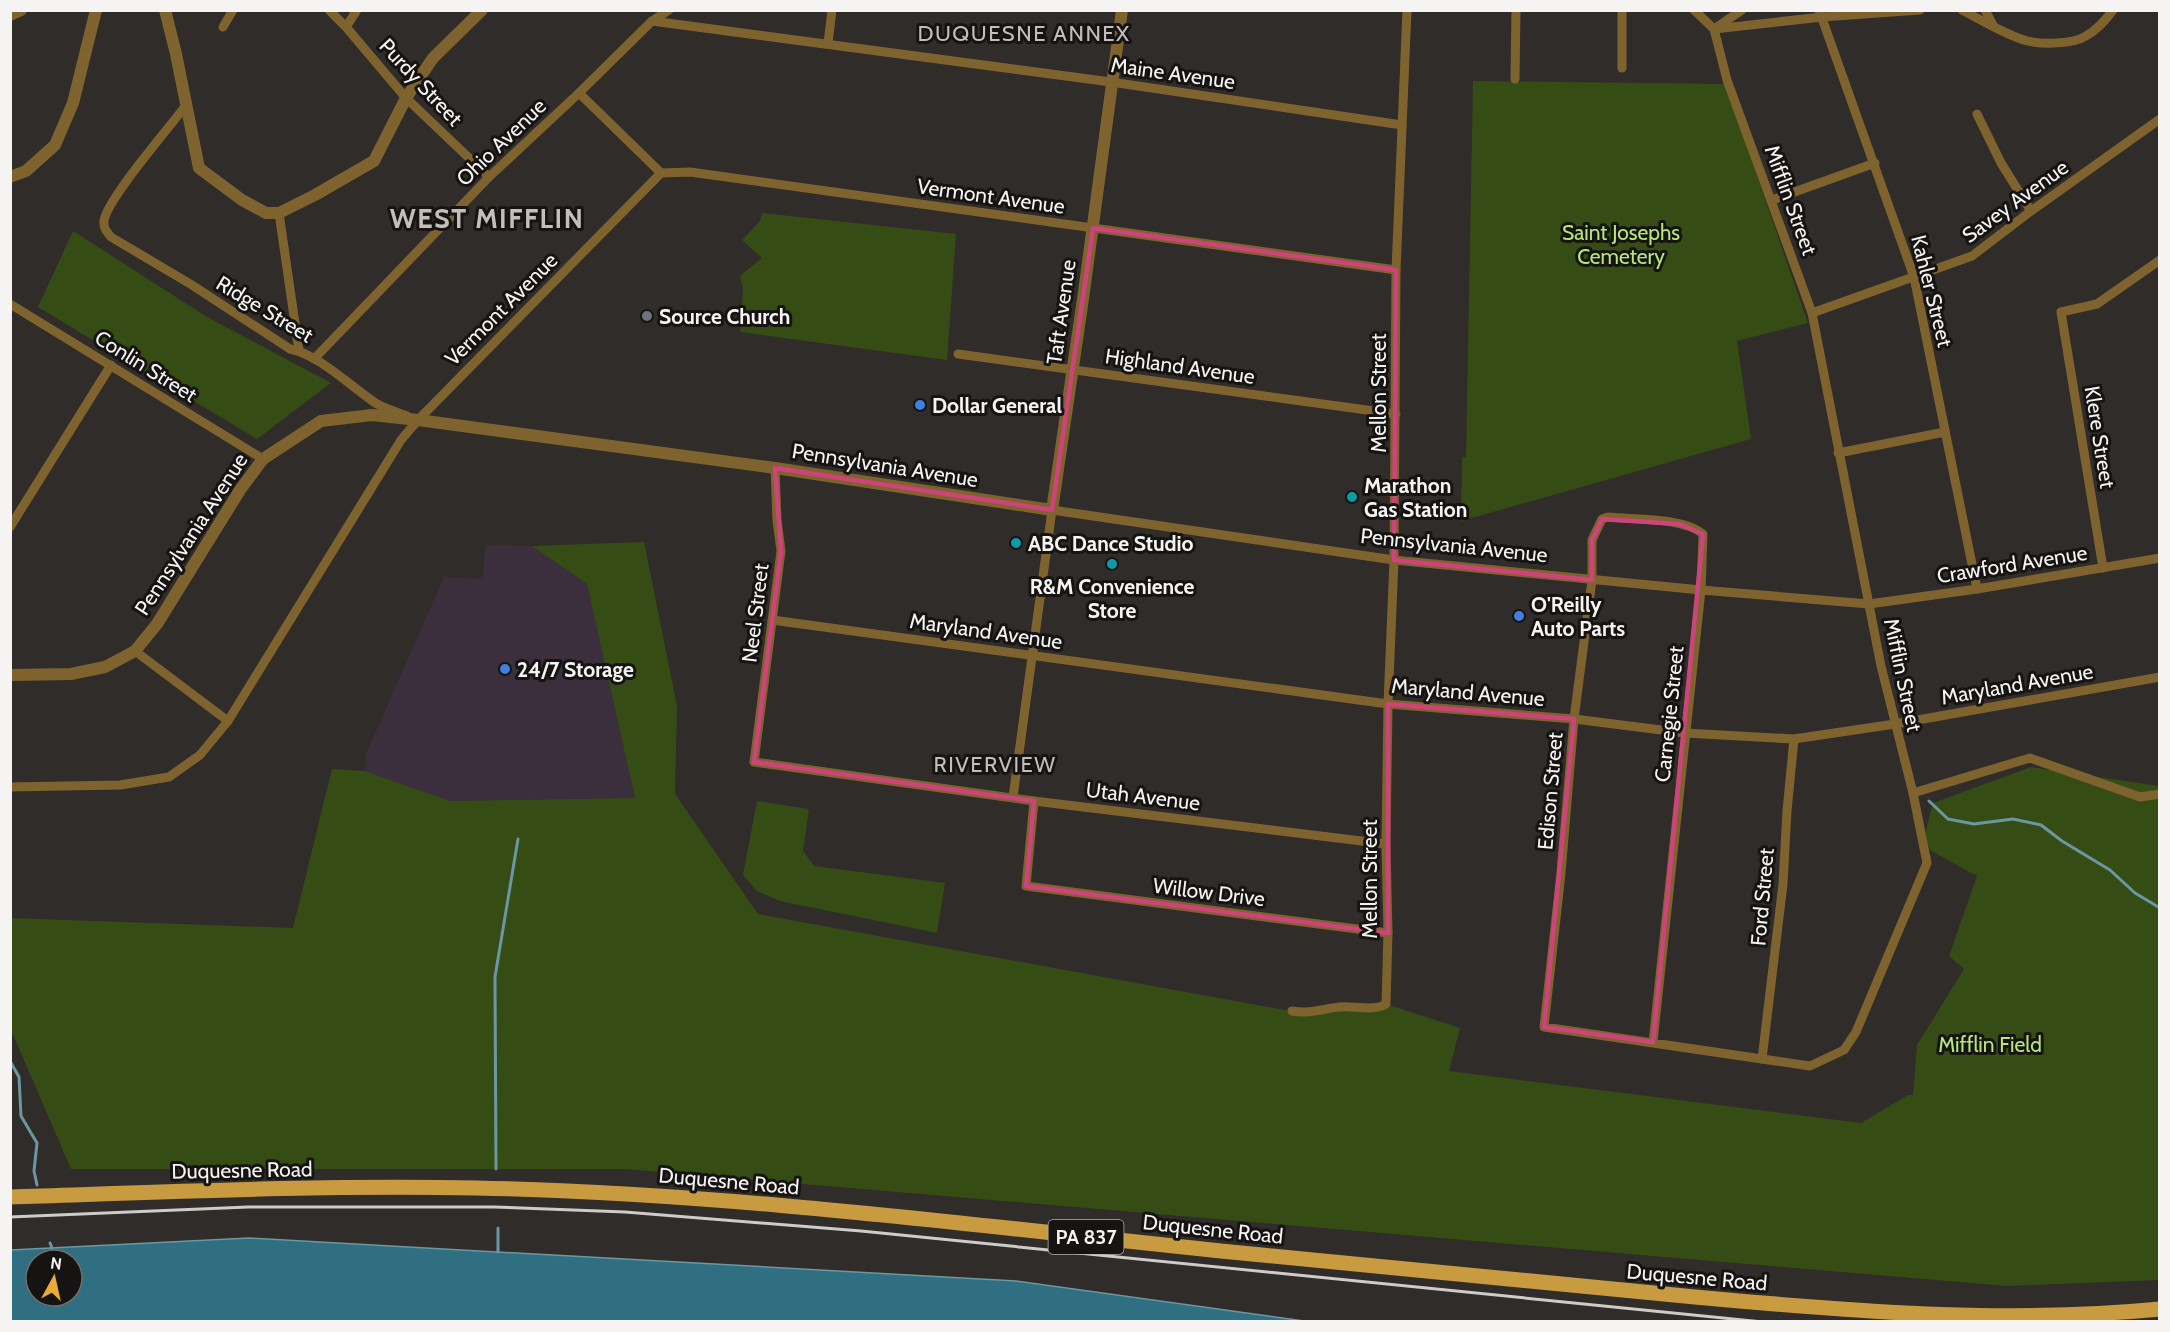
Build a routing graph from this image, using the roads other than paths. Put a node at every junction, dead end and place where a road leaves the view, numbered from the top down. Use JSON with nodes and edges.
{"nodes":[{"id":1,"x":21,"y":10,"type":"edge"},
{"id":2,"x":96,"y":10,"type":"edge"},
{"id":3,"x":165,"y":10,"type":"edge"},
{"id":4,"x":233,"y":10,"type":"edge"},
{"id":5,"x":329,"y":10,"type":"edge"},
{"id":6,"x":357,"y":10,"type":"edge"},
{"id":7,"x":482,"y":10,"type":"edge"},
{"id":8,"x":669,"y":10,"type":"edge"},
{"id":9,"x":832,"y":10,"type":"edge"},
{"id":10,"x":1122,"y":10,"type":"edge"},
{"id":11,"x":1407,"y":10,"type":"edge"},
{"id":12,"x":1516,"y":10,"type":"edge"},
{"id":13,"x":1622,"y":10,"type":"edge"},
{"id":14,"x":1742,"y":10,"type":"edge"},
{"id":15,"x":1920,"y":10,"type":"edge"},
{"id":16,"x":1962,"y":10,"type":"edge"},
{"id":17,"x":1985,"y":10,"type":"edge"},
{"id":18,"x":2113,"y":10,"type":"edge"},
{"id":19,"x":1698,"y":12,"type":"edge"},
{"id":20,"x":1820,"y":14,"type":"edge"},
{"id":21,"x":10,"y":15,"type":"edge"},
{"id":22,"x":652,"y":21,"type":"junction"},
{"id":23,"x":1993,"y":25,"type":"junction"},
{"id":24,"x":223,"y":27,"type":"dead end"},
{"id":25,"x":346,"y":27,"type":"junction"},
{"id":26,"x":1714,"y":29,"type":"junction"},
{"id":27,"x":828,"y":43,"type":"junction"},
{"id":28,"x":1622,"y":68,"type":"dead end"},
{"id":29,"x":1515,"y":80,"type":"dead end"},
{"id":30,"x":1111,"y":82,"type":"junction"},
{"id":31,"x":579,"y":93,"type":"junction"},
{"id":32,"x":406,"y":98,"type":"junction"},
{"id":33,"x":186,"y":105,"type":"junction"},
{"id":34,"x":1977,"y":114,"type":"dead end"},
{"id":35,"x":2160,"y":119,"type":"edge"},
{"id":36,"x":1402,"y":124,"type":"junction"},
{"id":37,"x":1875,"y":163,"type":"junction"},
{"id":38,"x":661,"y":173,"type":"junction"},
{"id":39,"x":10,"y":177,"type":"edge"},
{"id":40,"x":489,"y":177,"type":"junction"},
{"id":41,"x":1772,"y":200,"type":"junction"},
{"id":42,"x":2031,"y":211,"type":"junction"},
{"id":43,"x":279,"y":213,"type":"junction"},
{"id":44,"x":1093,"y":228,"type":"junction"},
{"id":45,"x":2160,"y":260,"type":"edge"},
{"id":46,"x":1396,"y":270,"type":"junction"},
{"id":47,"x":1914,"y":277,"type":"junction"},
{"id":48,"x":10,"y":304,"type":"edge"},
{"id":49,"x":1812,"y":313,"type":"junction"},
{"id":50,"x":299,"y":351,"type":"junction"},
{"id":51,"x":958,"y":354,"type":"dead end"},
{"id":52,"x":314,"y":359,"type":"junction"},
{"id":53,"x":111,"y":365,"type":"junction"},
{"id":54,"x":1073,"y":370,"type":"junction"},
{"id":55,"x":1396,"y":414,"type":"junction"},
{"id":56,"x":418,"y":420,"type":"junction"},
{"id":57,"x":1945,"y":432,"type":"junction"},
{"id":58,"x":1838,"y":453,"type":"junction"},
{"id":59,"x":263,"y":459,"type":"junction"},
{"id":60,"x":776,"y":468,"type":"junction"},
{"id":61,"x":1052,"y":510,"type":"junction"},
{"id":62,"x":10,"y":527,"type":"edge"},
{"id":63,"x":1592,"y":558,"type":"joint"},
{"id":64,"x":2160,"y":558,"type":"edge"},
{"id":65,"x":1394,"y":560,"type":"junction"},
{"id":66,"x":2103,"y":568,"type":"junction"},
{"id":67,"x":1592,"y":580,"type":"junction"},
{"id":68,"x":1977,"y":589,"type":"junction"},
{"id":69,"x":1701,"y":590,"type":"junction"},
{"id":70,"x":1869,"y":604,"type":"junction"},
{"id":71,"x":772,"y":620,"type":"junction"},
{"id":72,"x":135,"y":651,"type":"junction"},
{"id":73,"x":1033,"y":656,"type":"junction"},
{"id":74,"x":10,"y":675,"type":"edge"},
{"id":75,"x":2160,"y":678,"type":"edge"},
{"id":76,"x":1388,"y":704,"type":"junction"},
{"id":77,"x":1574,"y":719,"type":"junction"},
{"id":78,"x":228,"y":722,"type":"junction"},
{"id":79,"x":1895,"y":724,"type":"junction"},
{"id":80,"x":1685,"y":733,"type":"junction"},
{"id":81,"x":1794,"y":739,"type":"junction"},
{"id":82,"x":754,"y":762,"type":"joint"},
{"id":83,"x":10,"y":787,"type":"edge"},
{"id":84,"x":1913,"y":793,"type":"junction"},
{"id":85,"x":2160,"y":794,"type":"edge"},
{"id":86,"x":1013,"y":797,"type":"junction"},
{"id":87,"x":1034,"y":801,"type":"junction"},
{"id":88,"x":1386,"y":844,"type":"junction"},
{"id":89,"x":1388,"y":933,"type":"junction"},
{"id":90,"x":1292,"y":1011,"type":"dead end"},
{"id":91,"x":1544,"y":1027,"type":"joint"},
{"id":92,"x":1653,"y":1042,"type":"junction"},
{"id":93,"x":1762,"y":1059,"type":"junction"},
{"id":94,"x":10,"y":1197,"type":"edge"},
{"id":95,"x":2160,"y":1309,"type":"edge"}],
"edges":[{"from":1,"to":21,"type":"street"},
{"from":2,"to":39,"type":"street"},
{"from":3,"to":33,"type":"street"},
{"from":4,"to":24,"type":"street"},
{"from":5,"to":25,"type":"street","name":"Purdy Street"},
{"from":6,"to":25,"type":"street"},
{"from":7,"to":32,"type":"street"},
{"from":8,"to":22,"type":"street","name":"Ohio Avenue"},
{"from":9,"to":27,"type":"street"},
{"from":10,"to":30,"type":"street","name":"Taft Avenue"},
{"from":11,"to":36,"type":"street","name":"Mellon Street"},
{"from":12,"to":29,"type":"street"},
{"from":13,"to":28,"type":"street"},
{"from":14,"to":26,"type":"street"},
{"from":15,"to":20,"type":"street"},
{"from":16,"to":23,"type":"street"},
{"from":17,"to":23,"type":"street"},
{"from":18,"to":23,"type":"street"},
{"from":19,"to":26,"type":"street"},
{"from":20,"to":26,"type":"street"},
{"from":20,"to":37,"type":"street","name":"Kahler Street"},
{"from":22,"to":27,"type":"street","name":"Maine Avenue"},
{"from":22,"to":31,"type":"street","name":"Ohio Avenue"},
{"from":25,"to":32,"type":"street","name":"Purdy Street"},
{"from":26,"to":41,"type":"street","name":"Mifflin Street"},
{"from":27,"to":30,"type":"street","name":"Maine Avenue"},
{"from":30,"to":36,"type":"street","name":"Maine Avenue"},
{"from":30,"to":44,"type":"street","name":"Taft Avenue"},
{"from":31,"to":38,"type":"street"},
{"from":31,"to":40,"type":"street","name":"Ohio Avenue"},
{"from":32,"to":40,"type":"street","name":"Purdy Street"},
{"from":32,"to":43,"type":"street"},
{"from":33,"to":43,"type":"street"},
{"from":33,"to":50,"type":"street","name":"Ridge Street"},
{"from":34,"to":42,"type":"street"},
{"from":35,"to":42,"type":"street","name":"Savey Avenue"},
{"from":36,"to":46,"type":"street","name":"Mellon Street"},
{"from":37,"to":41,"type":"street"},
{"from":37,"to":47,"type":"street","name":"Kahler Street"},
{"from":38,"to":44,"type":"street","name":"Vermont Avenue"},
{"from":38,"to":56,"type":"street","name":"Vermont Avenue"},
{"from":40,"to":52,"type":"street","name":"Ohio Avenue"},
{"from":41,"to":49,"type":"street","name":"Mifflin Street"},
{"from":42,"to":47,"type":"street","name":"Savey Avenue"},
{"from":43,"to":50,"type":"street"},
{"from":44,"to":46,"type":"street","name":"Vermont Avenue"},
{"from":44,"to":54,"type":"street","name":"Taft Avenue"},
{"from":45,"to":66,"type":"street","name":"Klere Street"},
{"from":46,"to":55,"type":"street","name":"Mellon Street"},
{"from":47,"to":49,"type":"street","name":"Savey Avenue"},
{"from":47,"to":57,"type":"street","name":"Kahler Street"},
{"from":48,"to":53,"type":"street","name":"Conlin Street"},
{"from":49,"to":58,"type":"street","name":"Mifflin Street"},
{"from":50,"to":52,"type":"street","name":"Ridge Street"},
{"from":51,"to":54,"type":"street","name":"Highland Avenue"},
{"from":52,"to":56,"type":"street","name":"Ridge Street"},
{"from":53,"to":59,"type":"street","name":"Conlin Street"},
{"from":53,"to":62,"type":"street"},
{"from":54,"to":55,"type":"street","name":"Highland Avenue"},
{"from":54,"to":61,"type":"street","name":"Taft Avenue"},
{"from":55,"to":65,"type":"street","name":"Mellon Street"},
{"from":56,"to":59,"type":"street","name":"Pennsylvania Avenue"},
{"from":56,"to":60,"type":"street","name":"Pennsylvania Avenue"},
{"from":56,"to":78,"type":"street","name":"Vermont Avenue"},
{"from":57,"to":58,"type":"street"},
{"from":57,"to":68,"type":"street","name":"Kahler Street"},
{"from":58,"to":70,"type":"street","name":"Mifflin Street"},
{"from":59,"to":72,"type":"street","name":"Pennsylvania Avenue"},
{"from":60,"to":61,"type":"street","name":"Pennsylvania Avenue"},
{"from":60,"to":71,"type":"street","name":"Neel Street"},
{"from":61,"to":65,"type":"street","name":"Pennsylvania Avenue"},
{"from":61,"to":73,"type":"street","name":"Taft Avenue"},
{"from":63,"to":67,"type":"street","name":"Edison Street"},
{"from":63,"to":69,"type":"street","name":"Carnegie Street"},
{"from":64,"to":66,"type":"street","name":"Crawford Avenue"},
{"from":65,"to":67,"type":"street","name":"Pennsylvania Avenue"},
{"from":65,"to":76,"type":"street","name":"Mellon Street"},
{"from":66,"to":68,"type":"street","name":"Crawford Avenue"},
{"from":67,"to":69,"type":"street","name":"Pennsylvania Avenue"},
{"from":67,"to":77,"type":"street","name":"Edison Street"},
{"from":68,"to":70,"type":"street","name":"Crawford Avenue"},
{"from":69,"to":70,"type":"street","name":"Pennsylvania Avenue"},
{"from":69,"to":80,"type":"street","name":"Carnegie Street"},
{"from":70,"to":79,"type":"street","name":"Mifflin Street"},
{"from":71,"to":73,"type":"street","name":"Maryland Avenue"},
{"from":71,"to":82,"type":"street","name":"Neel Street"},
{"from":72,"to":74,"type":"street","name":"Pennsylvania Avenue"},
{"from":72,"to":78,"type":"street"},
{"from":73,"to":76,"type":"street","name":"Maryland Avenue"},
{"from":73,"to":86,"type":"street","name":"Taft Avenue"},
{"from":75,"to":79,"type":"street","name":"Maryland Avenue"},
{"from":76,"to":77,"type":"street","name":"Maryland Avenue"},
{"from":76,"to":88,"type":"street","name":"Mellon Street"},
{"from":77,"to":80,"type":"street","name":"Maryland Avenue"},
{"from":77,"to":91,"type":"street","name":"Edison Street"},
{"from":78,"to":83,"type":"street","name":"Vermont Avenue"},
{"from":79,"to":81,"type":"street","name":"Maryland Avenue"},
{"from":79,"to":84,"type":"street","name":"Mifflin Street"},
{"from":80,"to":81,"type":"street","name":"Maryland Avenue"},
{"from":80,"to":92,"type":"street","name":"Carnegie Street"},
{"from":81,"to":93,"type":"street","name":"Ford Street"},
{"from":82,"to":86,"type":"street","name":"Utah Avenue"},
{"from":84,"to":85,"type":"street"},
{"from":84,"to":93,"type":"street","name":"Mifflin Street"},
{"from":86,"to":87,"type":"street","name":"Utah Avenue"},
{"from":87,"to":88,"type":"street","name":"Utah Avenue"},
{"from":87,"to":89,"type":"street","name":"Willow Drive"},
{"from":88,"to":89,"type":"street","name":"Mellon Street"},
{"from":89,"to":90,"type":"street","name":"Mellon Street"},
{"from":91,"to":92,"type":"street","name":"Mifflin Street"},
{"from":92,"to":93,"type":"street","name":"Mifflin Street"},
{"from":94,"to":95,"type":"main road","name":"Duquesne Road","number":"PA 837"}]}
